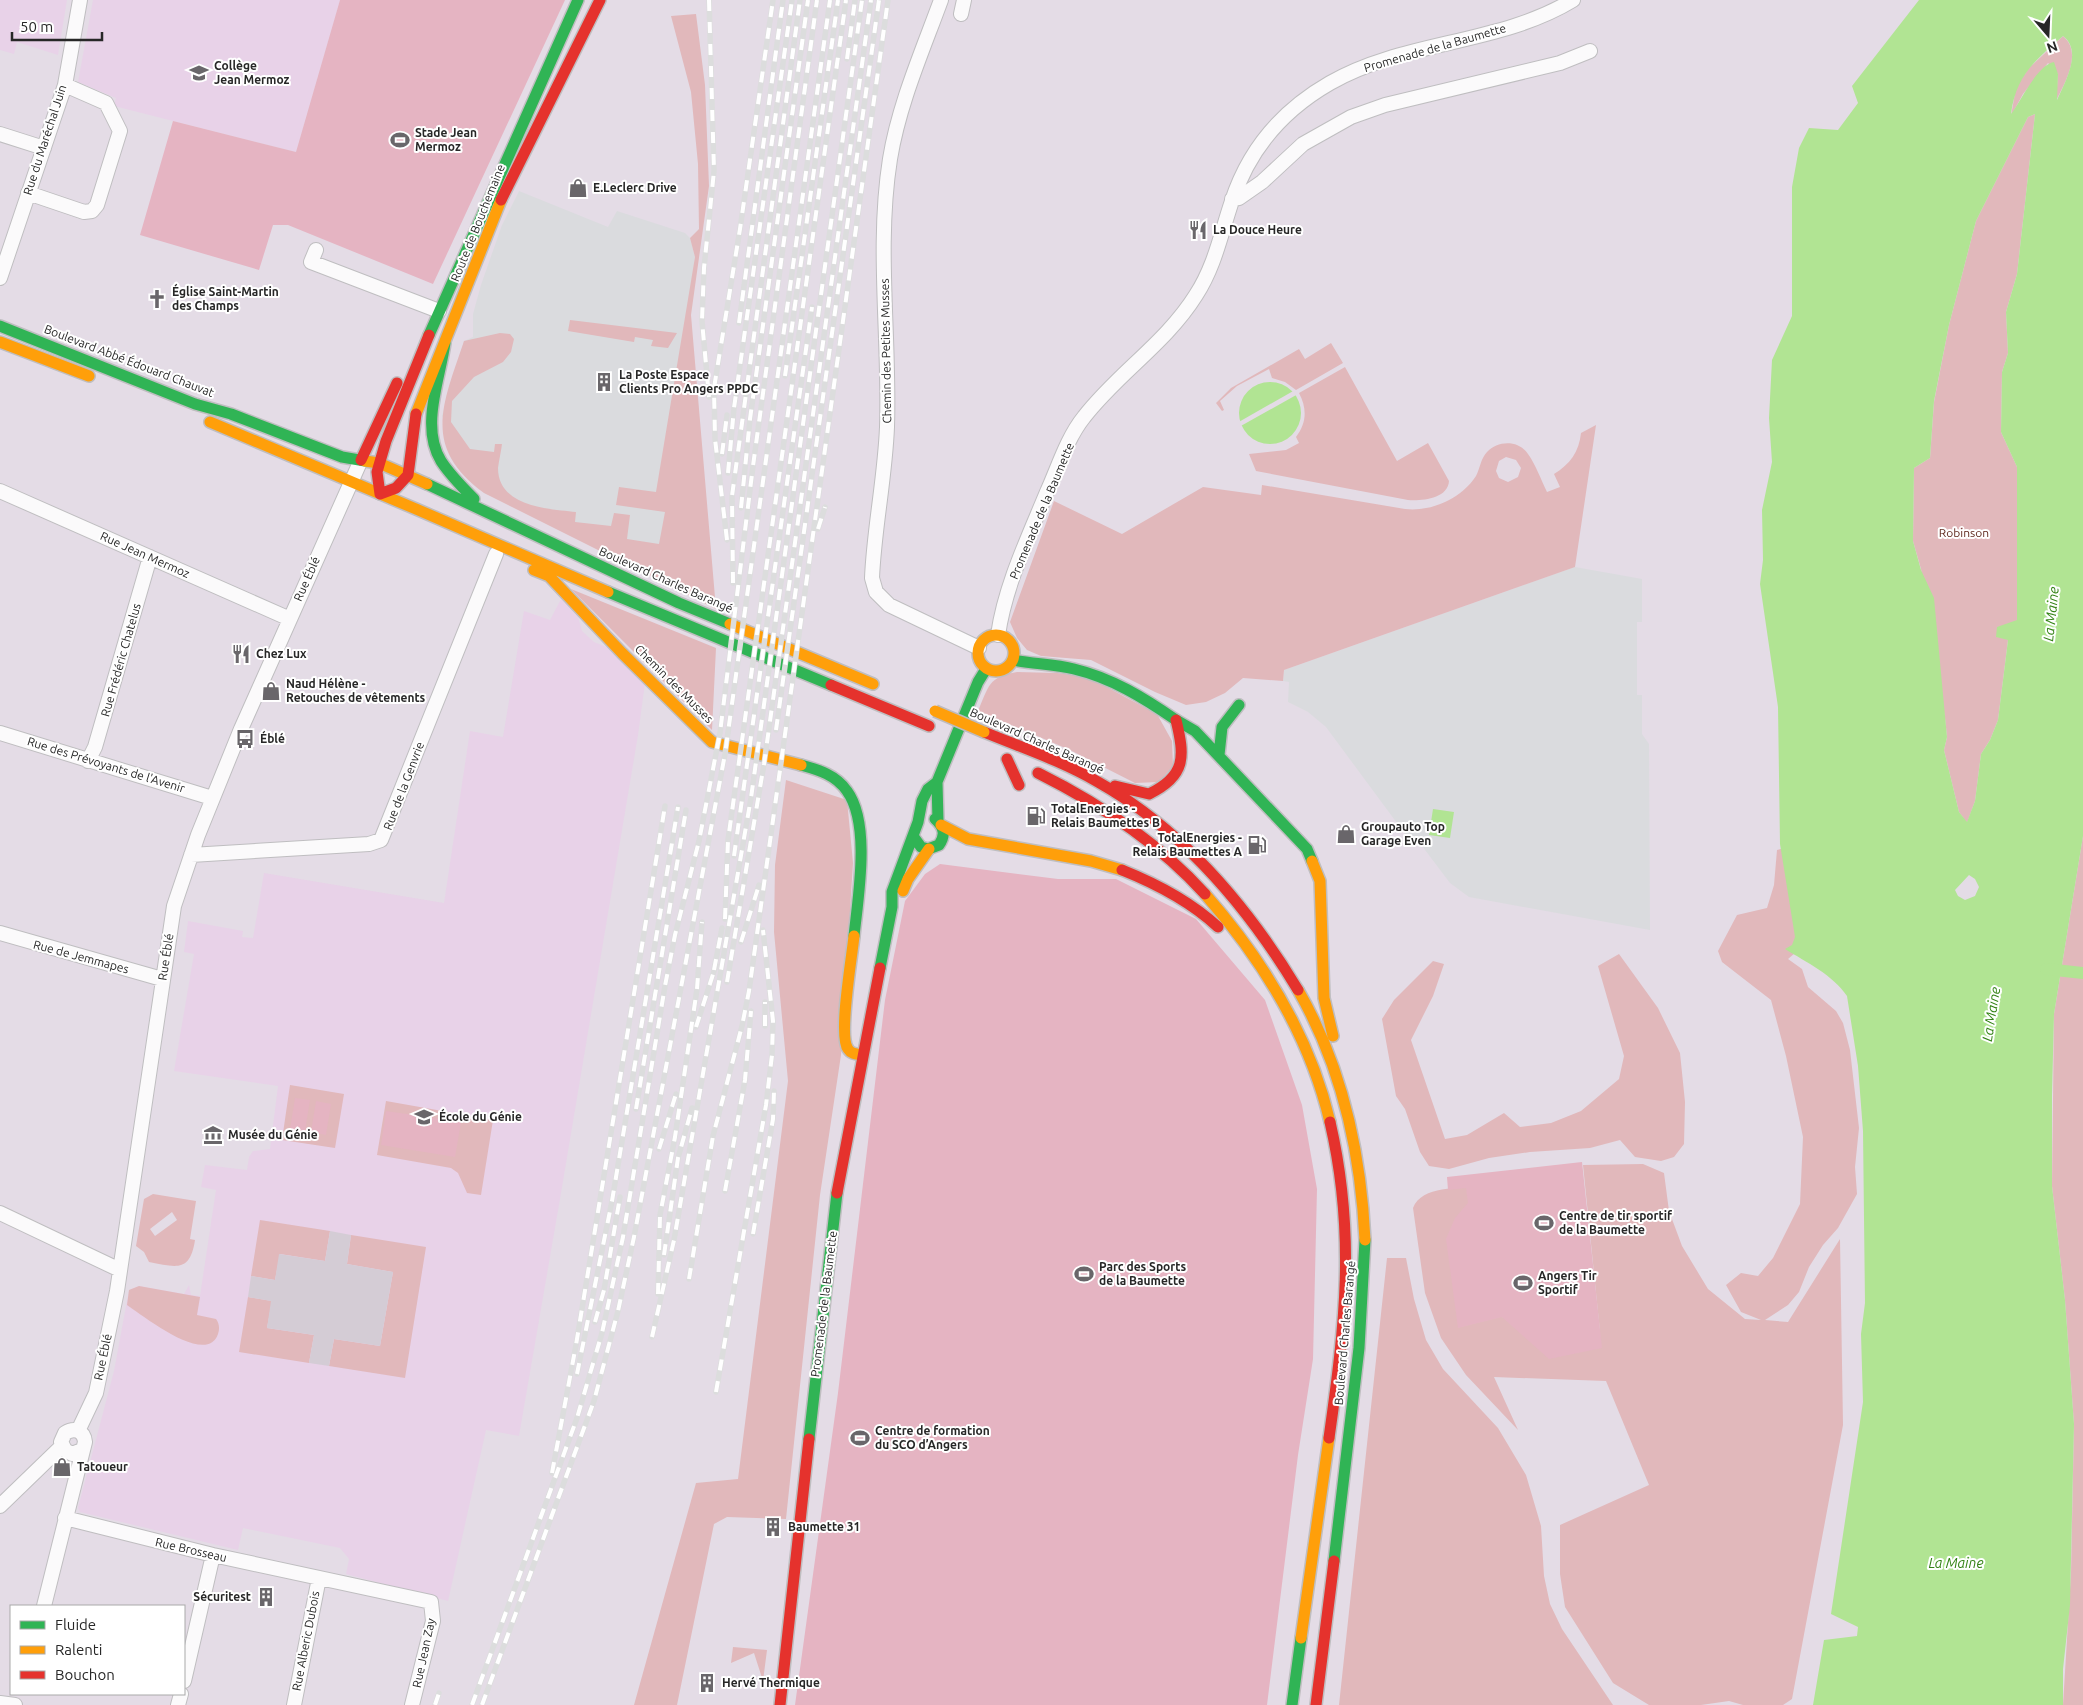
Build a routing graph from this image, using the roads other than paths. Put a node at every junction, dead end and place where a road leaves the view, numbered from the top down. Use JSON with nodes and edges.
{"nodes":[{"id":1,"x":80,"y":0,"type":"edge"},
{"id":2,"x":578,"y":0,"type":"edge"},
{"id":3,"x":600,"y":0,"type":"edge"},
{"id":4,"x":941,"y":0,"type":"edge"},
{"id":5,"x":964,"y":0,"type":"edge"},
{"id":6,"x":1573,"y":0,"type":"edge"},
{"id":7,"x":961,"y":14,"type":"dead end"},
{"id":8,"x":1590,"y":51,"type":"dead end"},
{"id":9,"x":65,"y":85,"type":"junction"},
{"id":10,"x":0,"y":134,"type":"edge"},
{"id":11,"x":44,"y":148,"type":"junction"},
{"id":12,"x":1242,"y":176,"type":"junction"},
{"id":13,"x":1262,"y":182,"type":"junction"},
{"id":14,"x":28,"y":193,"type":"junction"},
{"id":15,"x":1232,"y":199,"type":"junction"},
{"id":16,"x":316,"y":250,"type":"dead end"},
{"id":17,"x":0,"y":278,"type":"edge"},
{"id":18,"x":439,"y":311,"type":"junction"},
{"id":19,"x":0,"y":326,"type":"edge"},
{"id":20,"x":0,"y":342,"type":"edge"},
{"id":21,"x":445,"y":343,"type":"junction"},
{"id":22,"x":102,"y":381,"type":"dead end"},
{"id":23,"x":167,"y":406,"type":"dead end"},
{"id":24,"x":332,"y":454,"type":"joint"},
{"id":25,"x":361,"y":460,"type":"junction"},
{"id":26,"x":379,"y":462,"type":"junction"},
{"id":27,"x":410,"y":471,"type":"junction"},
{"id":28,"x":351,"y":482,"type":"junction"},
{"id":29,"x":0,"y":491,"type":"edge"},
{"id":30,"x":380,"y":494,"type":"junction"},
{"id":31,"x":339,"y":508,"type":"junction"},
{"id":32,"x":416,"y":509,"type":"junction"},
{"id":33,"x":491,"y":514,"type":"junction"},
{"id":34,"x":496,"y":554,"type":"junction"},
{"id":35,"x":150,"y":557,"type":"junction"},
{"id":36,"x":290,"y":619,"type":"junction"},
{"id":37,"x":998,"y":635,"type":"junction"},
{"id":38,"x":978,"y":648,"type":"junction"},
{"id":39,"x":1013,"y":660,"type":"junction"},
{"id":40,"x":986,"y":669,"type":"junction"},
{"id":41,"x":885,"y":690,"type":"dead end"},
{"id":42,"x":1239,"y":705,"type":"dead end"},
{"id":43,"x":931,"y":709,"type":"dead end"},
{"id":44,"x":1176,"y":720,"type":"junction"},
{"id":45,"x":0,"y":733,"type":"edge"},
{"id":46,"x":970,"y":743,"type":"dead end"},
{"id":47,"x":992,"y":753,"type":"dead end"},
{"id":48,"x":1219,"y":755,"type":"junction"},
{"id":49,"x":1007,"y":759,"type":"junction"},
{"id":50,"x":88,"y":761,"type":"junction"},
{"id":51,"x":936,"y":782,"type":"junction"},
{"id":52,"x":1099,"y":782,"type":"junction"},
{"id":53,"x":1020,"y":785,"type":"dead end"},
{"id":54,"x":212,"y":798,"type":"junction"},
{"id":55,"x":918,"y":822,"type":"junction"},
{"id":56,"x":940,"y":823,"type":"junction"},
{"id":57,"x":913,"y":836,"type":"junction"},
{"id":58,"x":968,"y":839,"type":"junction"},
{"id":59,"x":934,"y":847,"type":"junction"},
{"id":60,"x":191,"y":855,"type":"junction"},
{"id":61,"x":892,"y":907,"type":"junction"},
{"id":62,"x":0,"y":933,"type":"edge"},
{"id":63,"x":1259,"y":962,"type":"junction"},
{"id":64,"x":162,"y":979,"type":"junction"},
{"id":65,"x":862,"y":1055,"type":"junction"},
{"id":66,"x":1334,"y":1068,"type":"junction"},
{"id":67,"x":0,"y":1212,"type":"edge"},
{"id":68,"x":120,"y":1270,"type":"junction"},
{"id":69,"x":78,"y":1430,"type":"junction"},
{"id":70,"x":62,"y":1446,"type":"junction"},
{"id":71,"x":82,"y":1450,"type":"junction"},
{"id":72,"x":0,"y":1506,"type":"edge"},
{"id":73,"x":65,"y":1518,"type":"junction"},
{"id":74,"x":213,"y":1555,"type":"junction"},
{"id":75,"x":319,"y":1578,"type":"junction"},
{"id":76,"x":431,"y":1602,"type":"joint"},
{"id":77,"x":44,"y":1605,"type":"edge"},
{"id":78,"x":185,"y":1677,"type":"edge"},
{"id":79,"x":0,"y":1703,"type":"edge"},
{"id":80,"x":17,"y":1705,"type":"edge"},
{"id":81,"x":294,"y":1705,"type":"edge"},
{"id":82,"x":412,"y":1705,"type":"edge"},
{"id":83,"x":780,"y":1705,"type":"edge"},
{"id":84,"x":1292,"y":1705,"type":"edge"},
{"id":85,"x":1316,"y":1705,"type":"edge"}],
"edges":[{"from":1,"to":9,"type":"street","name":"Rue du Maréchal Juin"},
{"from":2,"to":18,"type":"main road","name":"Route de Bouchemaine"},
{"from":3,"to":21,"type":"main road","name":"Route de Bouchemaine"},
{"from":4,"to":38,"type":"street","name":"Chemin des Petites Musses"},
{"from":5,"to":7,"type":"street"},
{"from":6,"to":12,"type":"street","name":"Promenade de la Baumette"},
{"from":8,"to":13,"type":"street"},
{"from":9,"to":11,"type":"street","name":"Rue du Maréchal Juin"},
{"from":9,"to":14,"type":"street"},
{"from":10,"to":11,"type":"street"},
{"from":11,"to":14,"type":"street","name":"Rue du Maréchal Juin"},
{"from":12,"to":13,"type":"street"},
{"from":12,"to":15,"type":"street","name":"Promenade de la Baumette"},
{"from":13,"to":15,"type":"street"},
{"from":14,"to":17,"type":"street","name":"Rue du Maréchal Juin"},
{"from":15,"to":37,"type":"street","name":"Promenade de la Baumette"},
{"from":16,"to":18,"type":"street"},
{"from":18,"to":25,"type":"main road","name":"Route de Bouchemaine"},
{"from":18,"to":26,"type":"main road","name":"Route de Bouchemaine"},
{"from":19,"to":24,"type":"main road","name":"Boulevard Abbé Édouard Chauvat"},
{"from":20,"to":22,"type":"main road"},
{"from":21,"to":27,"type":"main road","name":"Route de Bouchemaine"},
{"from":21,"to":33,"type":"main road"},
{"from":23,"to":28,"type":"main road"},
{"from":24,"to":25,"type":"main road","name":"Boulevard Charles Barangé"},
{"from":25,"to":26,"type":"main road","name":"Boulevard Charles Barangé"},
{"from":25,"to":28,"type":"street","name":"Rue Éblé"},
{"from":26,"to":27,"type":"main road","name":"Boulevard Charles Barangé"},
{"from":26,"to":30,"type":"main road","name":"Route de Bouchemaine"},
{"from":27,"to":30,"type":"main road"},
{"from":27,"to":33,"type":"main road","name":"Boulevard Charles Barangé"},
{"from":28,"to":30,"type":"main road"},
{"from":28,"to":31,"type":"street","name":"Rue Éblé"},
{"from":29,"to":35,"type":"street","name":"Rue Jean Mermoz"},
{"from":30,"to":31,"type":"street"},
{"from":30,"to":32,"type":"main road"},
{"from":31,"to":36,"type":"street","name":"Rue Éblé"},
{"from":32,"to":34,"type":"main road"},
{"from":32,"to":46,"type":"main road"},
{"from":33,"to":41,"type":"main road","name":"Boulevard Charles Barangé"},
{"from":34,"to":60,"type":"street","name":"Rue de la Genvrie"},
{"from":34,"to":65,"type":"main road","name":"Chemin des Musses"},
{"from":35,"to":36,"type":"street","name":"Rue Jean Mermoz"},
{"from":35,"to":50,"type":"street","name":"Rue Frédéric Chatelus"},
{"from":36,"to":54,"type":"street","name":"Rue Éblé"},
{"from":37,"to":38,"type":"main road"},
{"from":37,"to":39,"type":"main road"},
{"from":38,"to":40,"type":"main road"},
{"from":39,"to":40,"type":"main road"},
{"from":39,"to":44,"type":"main road"},
{"from":40,"to":51,"type":"main road","name":"Promenade de la Baumette"},
{"from":42,"to":48,"type":"main road"},
{"from":43,"to":52,"type":"main road","name":"Boulevard Charles Barangé","bridge":true},
{"from":44,"to":48,"type":"main road"},
{"from":44,"to":52,"type":"main road"},
{"from":45,"to":50,"type":"street","name":"Rue des Prévoyants de l'Avenir"},
{"from":47,"to":49,"type":"main road","name":"Boulevard Charles Barangé"},
{"from":48,"to":66,"type":"main road"},
{"from":49,"to":53,"type":"main road"},
{"from":49,"to":63,"type":"main road","name":"Boulevard Charles Barangé"},
{"from":50,"to":54,"type":"street","name":"Rue des Prévoyants de l'Avenir"},
{"from":51,"to":55,"type":"main road","name":"Promenade de la Baumette"},
{"from":51,"to":56,"type":"main road","name":"Promenade de la Baumette"},
{"from":52,"to":66,"type":"main road","name":"Boulevard Charles Barangé"},
{"from":54,"to":60,"type":"street","name":"Rue Éblé"},
{"from":55,"to":56,"type":"main road"},
{"from":55,"to":57,"type":"main road","name":"Promenade de la Baumette"},
{"from":56,"to":58,"type":"main road"},
{"from":56,"to":59,"type":"main road","name":"Promenade de la Baumette"},
{"from":57,"to":59,"type":"main road"},
{"from":57,"to":61,"type":"main road","name":"Promenade de la Baumette"},
{"from":58,"to":59,"type":"main road"},
{"from":58,"to":63,"type":"main road"},
{"from":59,"to":61,"type":"main road","name":"Promenade de la Baumette"},
{"from":60,"to":64,"type":"street","name":"Rue Éblé"},
{"from":61,"to":65,"type":"main road","name":"Promenade de la Baumette"},
{"from":62,"to":64,"type":"street","name":"Rue de Jemmapes"},
{"from":63,"to":84,"type":"main road","name":"Boulevard Charles Barangé"},
{"from":64,"to":68,"type":"street","name":"Rue Éblé"},
{"from":65,"to":83,"type":"main road","name":"Promenade de la Baumette"},
{"from":66,"to":85,"type":"main road","name":"Boulevard Charles Barangé"},
{"from":67,"to":68,"type":"street"},
{"from":68,"to":69,"type":"street","name":"Rue Éblé"},
{"from":69,"to":70,"type":"street"},
{"from":69,"to":71,"type":"street"},
{"from":70,"to":71,"type":"street"},
{"from":70,"to":72,"type":"street"},
{"from":71,"to":73,"type":"street"},
{"from":73,"to":74,"type":"street","name":"Rue Brosseau"},
{"from":73,"to":77,"type":"street"},
{"from":74,"to":75,"type":"street","name":"Rue Brosseau"},
{"from":74,"to":78,"type":"street"},
{"from":75,"to":76,"type":"street","name":"Rue Brosseau"},
{"from":75,"to":81,"type":"street","name":"Rue Alberic Dubois"},
{"from":76,"to":82,"type":"street","name":"Rue Jean Zay"},
{"from":79,"to":80,"type":"street"}]}
